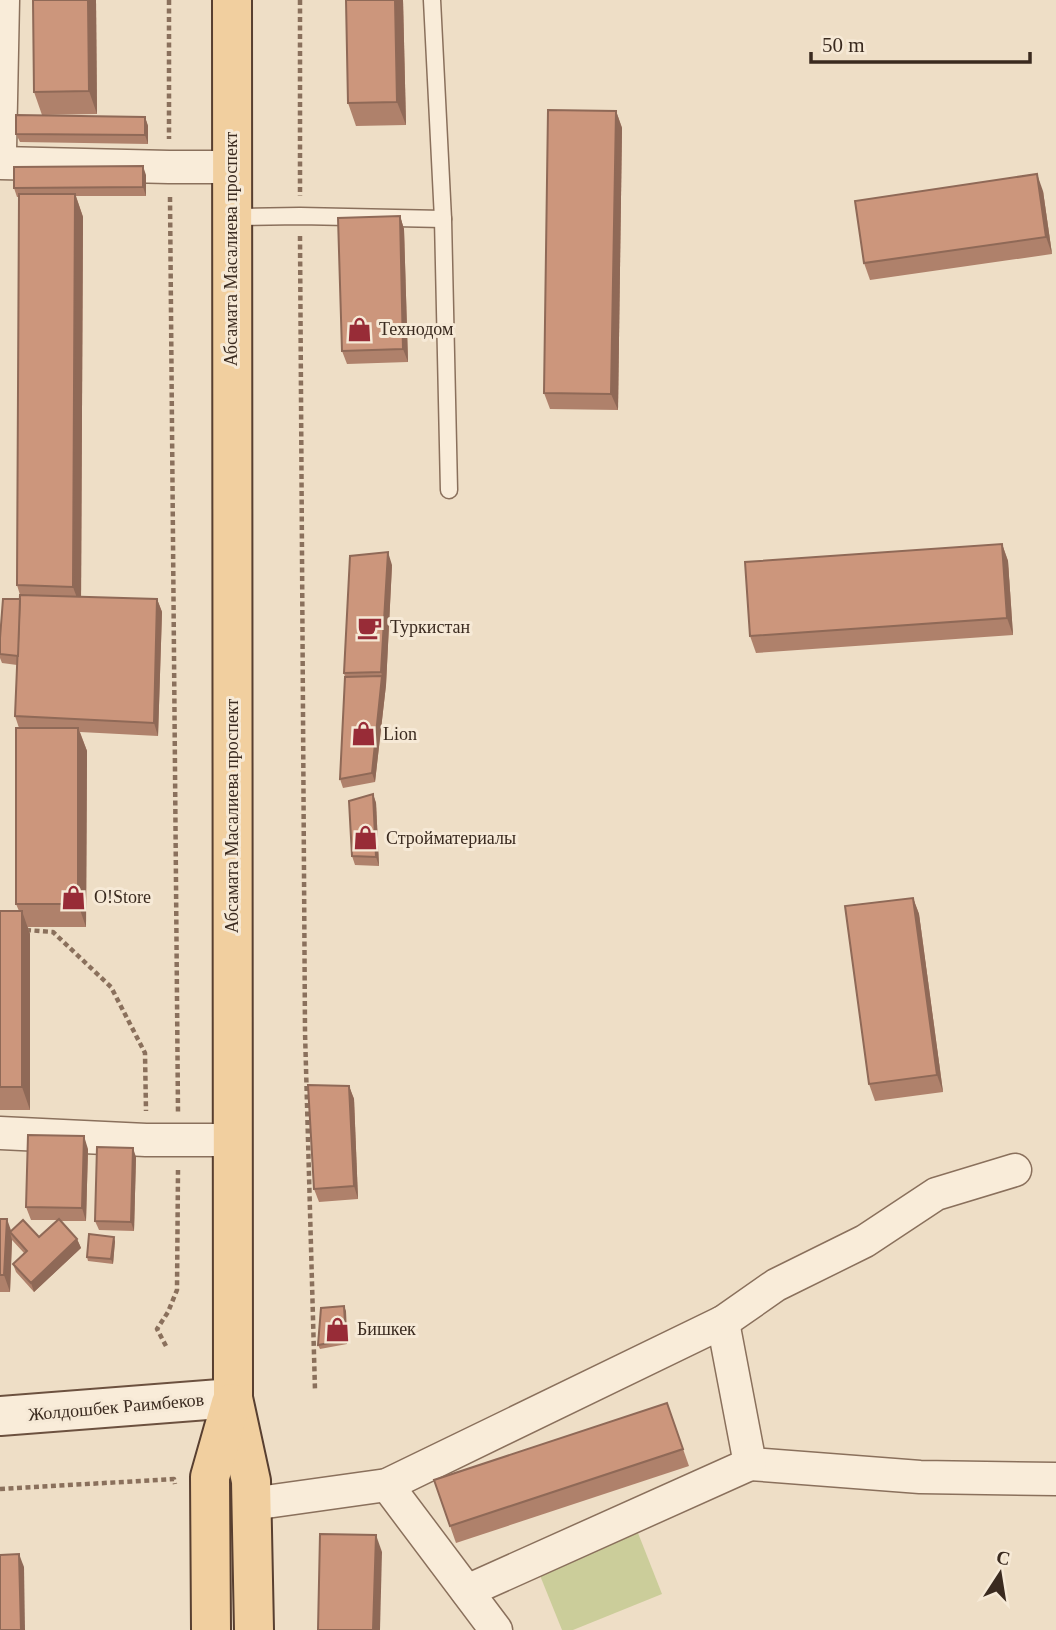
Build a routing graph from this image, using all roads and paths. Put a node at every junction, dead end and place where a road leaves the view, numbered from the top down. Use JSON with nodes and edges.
{"nodes":[{"id":1,"x":3,"y":0,"type":"edge"},
{"id":2,"x":169,"y":0,"type":"edge"},
{"id":3,"x":232,"y":0,"type":"edge"},
{"id":4,"x":300,"y":0,"type":"edge"},
{"id":5,"x":432,"y":0,"type":"edge"},
{"id":6,"x":0,"y":150,"type":"edge"},
{"id":7,"x":0,"y":163,"type":"edge"},
{"id":8,"x":169,"y":167,"type":"junction"},
{"id":9,"x":231,"y":167,"type":"junction"},
{"id":10,"x":300,"y":216,"type":"junction"},
{"id":11,"x":231,"y":217,"type":"junction"},
{"id":12,"x":443,"y":219,"type":"junction"},
{"id":13,"x":449,"y":490,"type":"dead end"},
{"id":14,"x":15,"y":927,"type":"edge"},
{"id":15,"x":0,"y":1133,"type":"edge"},
{"id":16,"x":146,"y":1140,"type":"junction"},
{"id":17,"x":233,"y":1140,"type":"junction"},
{"id":18,"x":179,"y":1141,"type":"junction"},
{"id":19,"x":1015,"y":1170,"type":"dead end"},
{"id":20,"x":723,"y":1322,"type":"junction"},
{"id":21,"x":166,"y":1346,"type":"dead end"},
{"id":22,"x":315,"y":1390,"type":"dead end"},
{"id":23,"x":233,"y":1398,"type":"junction"},
{"id":24,"x":0,"y":1416,"type":"edge"},
{"id":25,"x":750,"y":1464,"type":"junction"},
{"id":26,"x":174,"y":1479,"type":"dead end"},
{"id":27,"x":1056,"y":1479,"type":"edge"},
{"id":28,"x":387,"y":1485,"type":"junction"},
{"id":29,"x":0,"y":1489,"type":"edge"},
{"id":30,"x":253,"y":1504,"type":"junction"},
{"id":31,"x":467,"y":1591,"type":"junction"},
{"id":32,"x":211,"y":1630,"type":"edge"},
{"id":33,"x":254,"y":1630,"type":"edge"},
{"id":34,"x":496,"y":1630,"type":"edge"}],
"edges":[{"from":1,"to":6,"type":"street"},
{"from":2,"to":8,"type":"path"},
{"from":3,"to":9,"type":"main road","name":"Абсамата Масалиева проспект"},
{"from":4,"to":10,"type":"path"},
{"from":5,"to":12,"type":"lane"},
{"from":7,"to":8,"type":"street"},
{"from":8,"to":9,"type":"street"},
{"from":8,"to":18,"type":"path"},
{"from":9,"to":11,"type":"main road","name":"Абсамата Масалиева проспект"},
{"from":10,"to":11,"type":"lane"},
{"from":10,"to":12,"type":"lane"},
{"from":10,"to":22,"type":"path"},
{"from":11,"to":17,"type":"main road","name":"Абсамата Масалиева проспект"},
{"from":12,"to":13,"type":"lane"},
{"from":14,"to":16,"type":"path"},
{"from":15,"to":16,"type":"street"},
{"from":16,"to":18,"type":"street"},
{"from":17,"to":18,"type":"street"},
{"from":17,"to":23,"type":"main road","name":"Абсамата Масалиева проспект"},
{"from":18,"to":21,"type":"path"},
{"from":19,"to":20,"type":"street"},
{"from":20,"to":25,"type":"street"},
{"from":20,"to":28,"type":"street"},
{"from":23,"to":24,"type":"main road","name":"Жолдошбек Раимбеков"},
{"from":23,"to":30,"type":"main road","name":"Абсамата Масалиева проспект"},
{"from":23,"to":32,"type":"main road"},
{"from":25,"to":27,"type":"street"},
{"from":25,"to":31,"type":"street"},
{"from":26,"to":29,"type":"path"},
{"from":28,"to":30,"type":"street"},
{"from":28,"to":31,"type":"street"},
{"from":30,"to":33,"type":"main road","name":"Абсамата Масалиева проспект"},
{"from":31,"to":34,"type":"street"}]}
